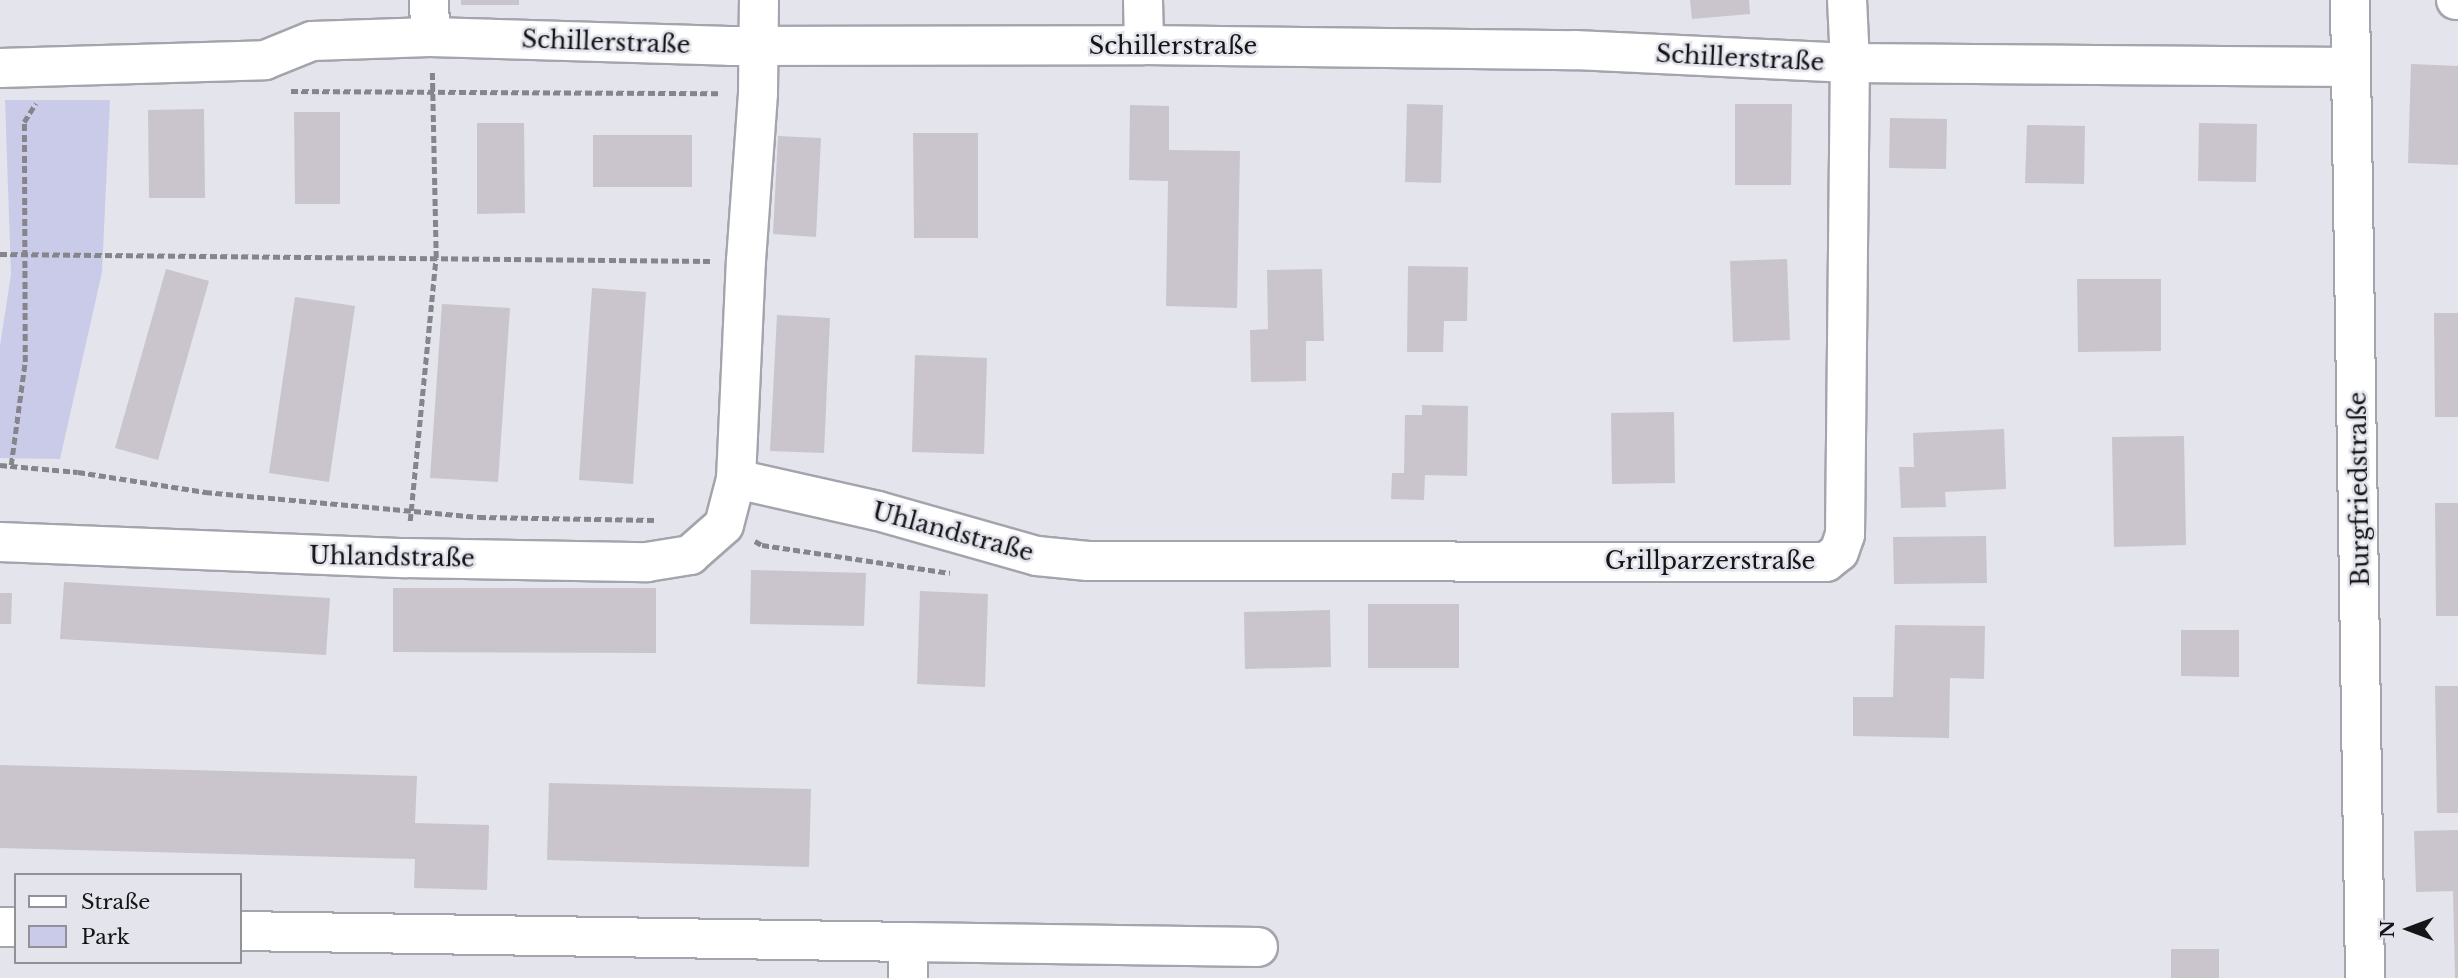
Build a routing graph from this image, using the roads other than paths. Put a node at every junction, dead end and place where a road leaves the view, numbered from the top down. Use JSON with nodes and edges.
{"nodes":[{"id":1,"x":760,"y":0,"type":"edge"},
{"id":2,"x":1143,"y":0,"type":"edge"},
{"id":3,"x":1847,"y":0,"type":"edge"},
{"id":4,"x":2350,"y":0,"type":"edge"},
{"id":5,"x":430,"y":18,"type":"edge"},
{"id":6,"x":1144,"y":45,"type":"junction"},
{"id":7,"x":744,"y":46,"type":"junction"},
{"id":8,"x":1850,"y":63,"type":"junction"},
{"id":9,"x":2350,"y":67,"type":"junction"},
{"id":10,"x":0,"y":68,"type":"edge"},
{"id":11,"x":736,"y":479,"type":"junction"},
{"id":12,"x":0,"y":542,"type":"edge"},
{"id":13,"x":1088,"y":561,"type":"joint"},
{"id":14,"x":242,"y":931,"type":"edge"},
{"id":15,"x":1258,"y":947,"type":"dead end"},
{"id":16,"x":908,"y":960,"type":"edge"},
{"id":17,"x":2365,"y":978,"type":"edge"}],
"edges":[{"from":1,"to":7,"type":"street"},
{"from":2,"to":6,"type":"street"},
{"from":3,"to":8,"type":"street"},
{"from":4,"to":9,"type":"street","name":"Burgfriedstraße"},
{"from":5,"to":7,"type":"street","name":"Schillerstraße"},
{"from":5,"to":10,"type":"street","name":"Schillerstraße"},
{"from":6,"to":7,"type":"street","name":"Schillerstraße"},
{"from":6,"to":8,"type":"street","name":"Schillerstraße"},
{"from":7,"to":11,"type":"street"},
{"from":8,"to":9,"type":"street","name":"Schillerstraße"},
{"from":8,"to":13,"type":"street","name":"Grillparzerstraße"},
{"from":9,"to":17,"type":"street","name":"Burgfriedstraße"},
{"from":11,"to":12,"type":"street","name":"Uhlandstraße"},
{"from":11,"to":13,"type":"street","name":"Uhlandstraße"},
{"from":14,"to":16,"type":"street"},
{"from":15,"to":16,"type":"street"}]}
